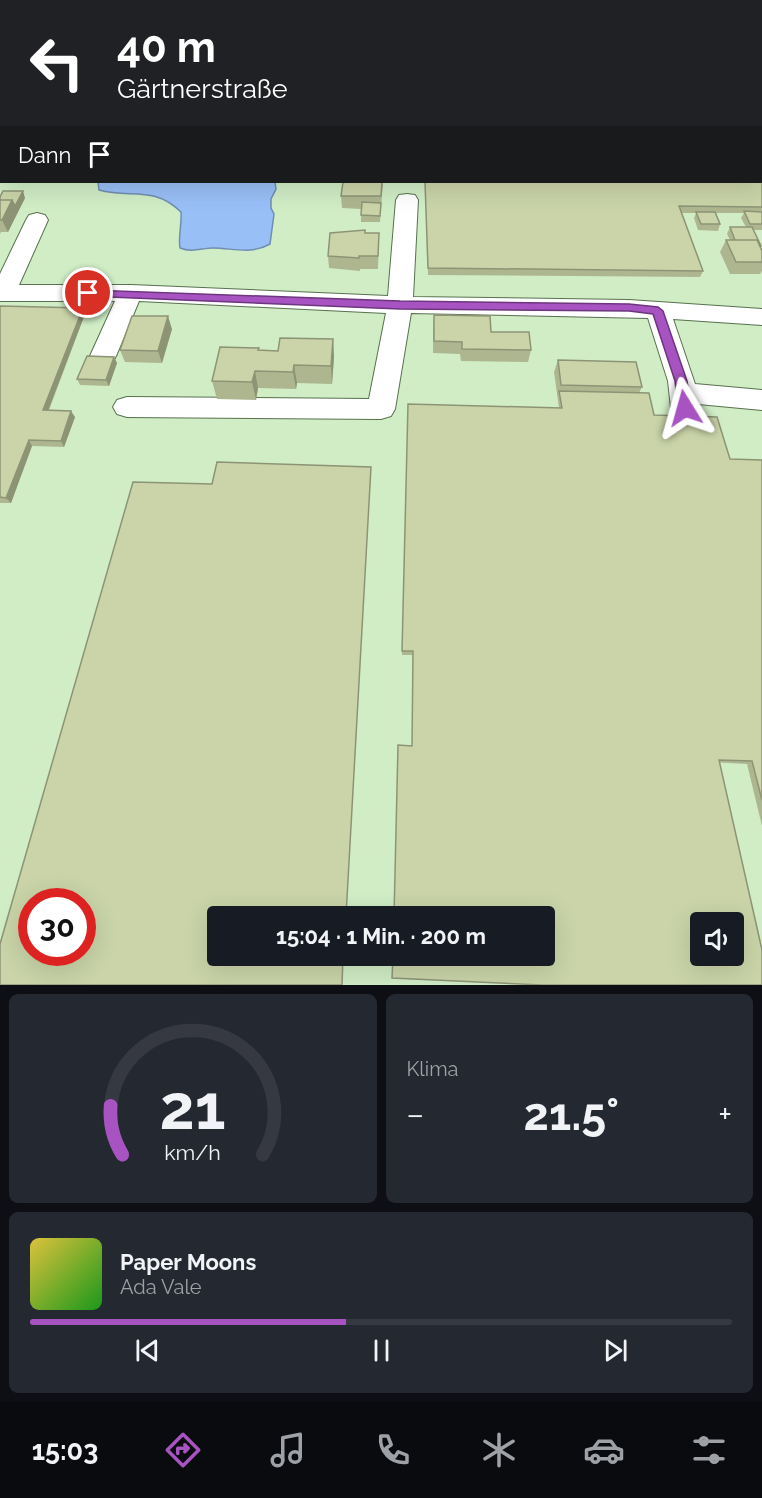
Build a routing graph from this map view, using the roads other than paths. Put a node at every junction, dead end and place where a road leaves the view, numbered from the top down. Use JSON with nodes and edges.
{"nodes":[{"id":1,"x":406,"y":200,"type":"dead end"},
{"id":2,"x":38,"y":220,"type":"dead end"},
{"id":3,"x":1,"y":293,"type":"edge"},
{"id":4,"x":131,"y":293,"type":"junction"},
{"id":5,"x":400,"y":305,"type":"junction"},
{"id":6,"x":658,"y":311,"type":"junction"},
{"id":7,"x":762,"y":317,"type":"edge"},
{"id":8,"x":103,"y":356,"type":"edge"},
{"id":9,"x":762,"y":400,"type":"edge"},
{"id":10,"x":127,"y":407,"type":"dead end"}],
"edges":[{"from":1,"to":5,"type":"street"},
{"from":2,"to":3,"type":"street"},
{"from":3,"to":4,"type":"street"},
{"from":4,"to":5,"type":"street"},
{"from":4,"to":8,"type":"street"},
{"from":5,"to":6,"type":"street"},
{"from":5,"to":10,"type":"street"},
{"from":6,"to":7,"type":"street"},
{"from":6,"to":9,"type":"street"}]}
